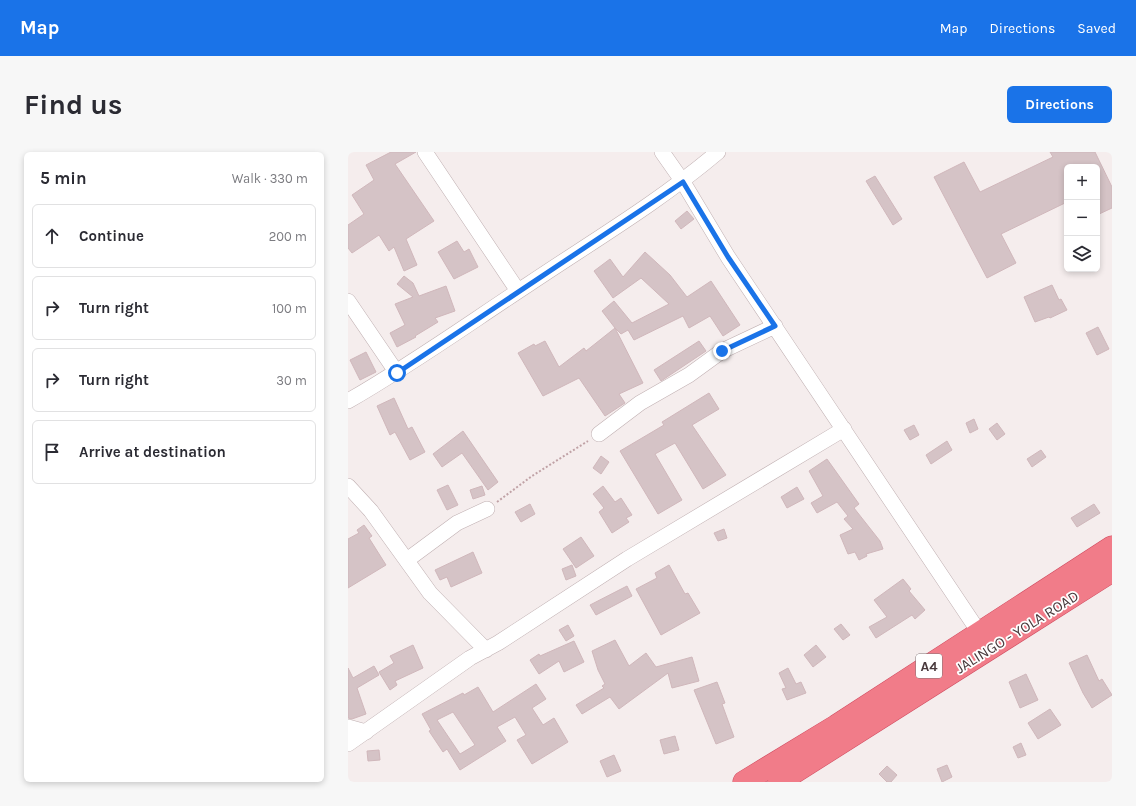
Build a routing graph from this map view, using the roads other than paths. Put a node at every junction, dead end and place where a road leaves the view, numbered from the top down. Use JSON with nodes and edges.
{"nodes":[{"id":1,"x":425,"y":152,"type":"edge"},
{"id":2,"x":662,"y":152,"type":"edge"},
{"id":3,"x":718,"y":152,"type":"edge"},
{"id":4,"x":683,"y":182,"type":"junction"},
{"id":5,"x":518,"y":291,"type":"junction"},
{"id":6,"x":348,"y":301,"type":"edge"},
{"id":7,"x":775,"y":326,"type":"junction"},
{"id":8,"x":397,"y":373,"type":"junction"},
{"id":9,"x":348,"y":401,"type":"edge"},
{"id":10,"x":844,"y":429,"type":"junction"},
{"id":11,"x":599,"y":434,"type":"road end"},
{"id":12,"x":348,"y":486,"type":"edge"},
{"id":13,"x":486,"y":509,"type":"road end"},
{"id":14,"x":1112,"y":547,"type":"edge"},
{"id":15,"x":407,"y":560,"type":"junction"},
{"id":16,"x":1112,"y":572,"type":"edge"},
{"id":17,"x":984,"y":641,"type":"junction"},
{"id":18,"x":486,"y":650,"type":"junction"},
{"id":19,"x":348,"y":727,"type":"edge"},
{"id":20,"x":366,"y":732,"type":"junction"},
{"id":21,"x":348,"y":744,"type":"edge"},
{"id":22,"x":744,"y":782,"type":"edge"},
{"id":23,"x":779,"y":782,"type":"edge"}],
"edges":[{"from":1,"to":5,"type":"street"},
{"from":2,"to":4,"type":"street"},
{"from":3,"to":4,"type":"street"},
{"from":4,"to":5,"type":"street"},
{"from":4,"to":7,"type":"street"},
{"from":5,"to":8,"type":"street"},
{"from":6,"to":8,"type":"street"},
{"from":7,"to":10,"type":"street"},
{"from":7,"to":11,"type":"street"},
{"from":8,"to":9,"type":"street"},
{"from":10,"to":17,"type":"street"},
{"from":10,"to":18,"type":"street"},
{"from":12,"to":15,"type":"street"},
{"from":13,"to":15,"type":"street"},
{"from":14,"to":17,"type":"highway","number":"A4"},
{"from":15,"to":18,"type":"street"},
{"from":16,"to":17,"type":"highway","name":"JALINGO - YOLA ROAD","number":"A4"},
{"from":17,"to":22,"type":"highway","number":"A4"},
{"from":17,"to":23,"type":"highway","name":"JALINGO - YOLA ROAD","number":"A4"},
{"from":18,"to":20,"type":"street"},
{"from":19,"to":20,"type":"street"},
{"from":20,"to":21,"type":"street"}]}
